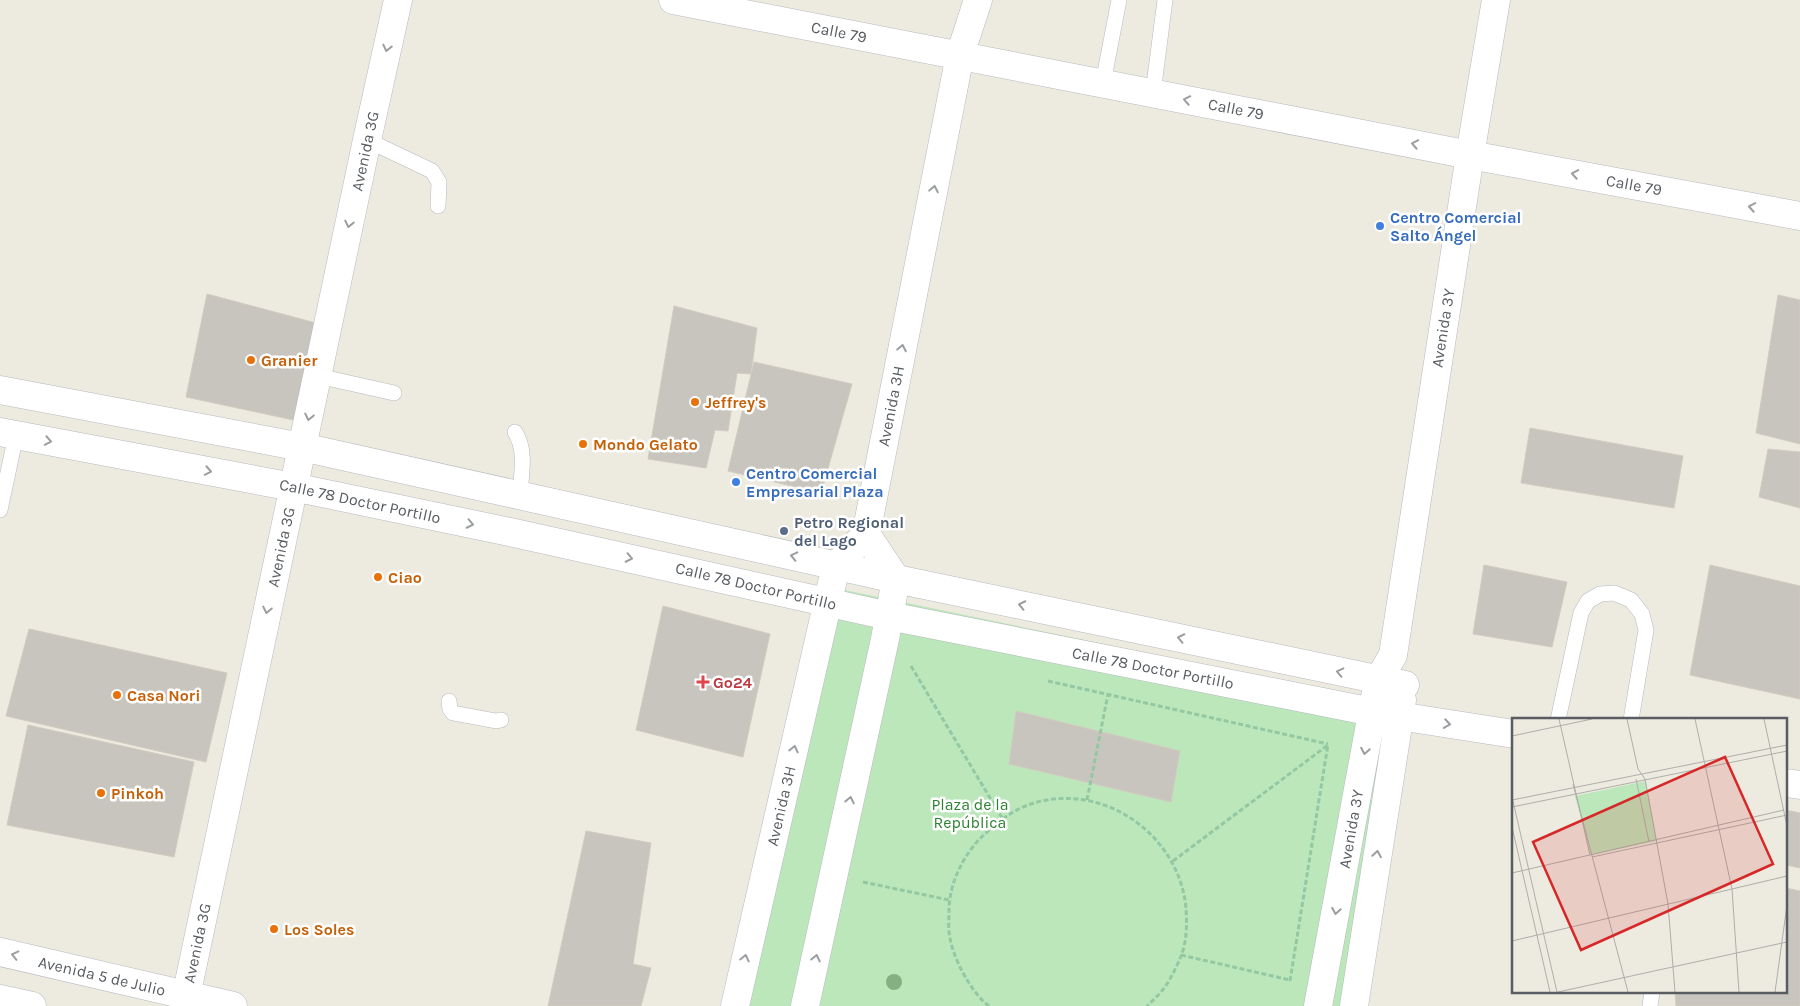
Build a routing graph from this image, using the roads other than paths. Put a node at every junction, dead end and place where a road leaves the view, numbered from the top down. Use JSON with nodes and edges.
{"nodes":[{"id":1,"x":398,"y":0,"type":"edge"},
{"id":2,"x":673,"y":0,"type":"edge"},
{"id":3,"x":978,"y":0,"type":"edge"},
{"id":4,"x":1119,"y":0,"type":"edge"},
{"id":5,"x":1166,"y":0,"type":"edge"},
{"id":6,"x":1496,"y":0,"type":"edge"},
{"id":7,"x":960,"y":55,"type":"junction"},
{"id":8,"x":1103,"y":83,"type":"junction"},
{"id":9,"x":1153,"y":93,"type":"junction"},
{"id":10,"x":366,"y":140,"type":"junction"},
{"id":11,"x":1470,"y":155,"type":"junction"},
{"id":12,"x":438,"y":206,"type":"dead end"},
{"id":13,"x":1800,"y":216,"type":"edge"},
{"id":14,"x":318,"y":376,"type":"junction"},
{"id":15,"x":0,"y":390,"type":"edge"},
{"id":16,"x":394,"y":393,"type":"dead end"},
{"id":17,"x":515,"y":432,"type":"dead end"},
{"id":18,"x":8,"y":433,"type":"edge"},
{"id":19,"x":302,"y":447,"type":"junction"},
{"id":20,"x":294,"y":487,"type":"junction"},
{"id":21,"x":520,"y":495,"type":"junction"},
{"id":22,"x":0,"y":510,"type":"edge"},
{"id":23,"x":866,"y":534,"type":"junction"},
{"id":24,"x":836,"y":566,"type":"junction"},
{"id":25,"x":896,"y":579,"type":"junction"},
{"id":26,"x":828,"y":602,"type":"junction"},
{"id":27,"x":890,"y":616,"type":"junction"},
{"id":28,"x":1393,"y":656,"type":"junction"},
{"id":29,"x":1378,"y":681,"type":"junction"},
{"id":30,"x":1405,"y":685,"type":"junction"},
{"id":31,"x":449,"y":701,"type":"dead end"},
{"id":32,"x":1386,"y":715,"type":"junction"},
{"id":33,"x":1558,"y":718,"type":"edge"},
{"id":34,"x":1631,"y":718,"type":"edge"},
{"id":35,"x":502,"y":720,"type":"dead end"},
{"id":36,"x":1512,"y":734,"type":"edge"},
{"id":37,"x":0,"y":952,"type":"edge"},
{"id":38,"x":1324,"y":974,"type":"junction"},
{"id":39,"x":1356,"y":993,"type":"edge"},
{"id":40,"x":0,"y":999,"type":"edge"},
{"id":41,"x":185,"y":1001,"type":"edge"},
{"id":42,"x":32,"y":1006,"type":"edge"},
{"id":43,"x":233,"y":1006,"type":"edge"},
{"id":44,"x":734,"y":1006,"type":"edge"},
{"id":45,"x":805,"y":1006,"type":"edge"},
{"id":46,"x":1318,"y":1006,"type":"edge"}],
"edges":[{"from":1,"to":10,"type":"street","name":"Avenida 3G","one_way":true},
{"from":2,"to":7,"type":"street","name":"Calle 79"},
{"from":3,"to":7,"type":"street","name":"Avenida 3H"},
{"from":4,"to":8,"type":"lane"},
{"from":5,"to":9,"type":"lane"},
{"from":6,"to":11,"type":"street","name":"Avenida 3Y"},
{"from":7,"to":8,"type":"street","name":"Calle 79"},
{"from":23,"to":7,"type":"street","name":"Avenida 3H","one_way":true},
{"from":8,"to":9,"type":"street","name":"Calle 79"},
{"from":11,"to":9,"type":"street","name":"Calle 79","one_way":true},
{"from":10,"to":12,"type":"lane"},
{"from":10,"to":14,"type":"street","name":"Avenida 3G","one_way":true},
{"from":13,"to":11,"type":"street","name":"Calle 79","one_way":true},
{"from":11,"to":28,"type":"street","name":"Avenida 3Y"},
{"from":14,"to":16,"type":"lane"},
{"from":14,"to":19,"type":"street","name":"Avenida 3G","one_way":true},
{"from":15,"to":19,"type":"street","name":"Calle 78 Doctor Portillo"},
{"from":17,"to":21,"type":"lane"},
{"from":18,"to":20,"type":"street","name":"Calle 78 Doctor Portillo","one_way":true},
{"from":18,"to":22,"type":"lane"},
{"from":19,"to":20,"type":"street","name":"Avenida 3G"},
{"from":19,"to":21,"type":"street","name":"Calle 78 Doctor Portillo"},
{"from":20,"to":26,"type":"street","name":"Calle 78 Doctor Portillo","one_way":true},
{"from":20,"to":41,"type":"street","name":"Avenida 3G","one_way":true},
{"from":24,"to":21,"type":"street","name":"Calle 78 Doctor Portillo","one_way":true},
{"from":23,"to":24,"type":"street"},
{"from":23,"to":25,"type":"street"},
{"from":24,"to":25,"type":"street","name":"Calle 78 Doctor Portillo"},
{"from":24,"to":26,"type":"street","name":"Avenida 3H"},
{"from":25,"to":27,"type":"street"},
{"from":29,"to":25,"type":"street","name":"Calle 78 Doctor Portillo","one_way":true},
{"from":26,"to":27,"type":"street","name":"Calle 78 Doctor Portillo"},
{"from":44,"to":26,"type":"street","name":"Avenida 3H","one_way":true},
{"from":27,"to":32,"type":"street","name":"Calle 78 Doctor Portillo"},
{"from":45,"to":27,"type":"street","one_way":true},
{"from":28,"to":29,"type":"street","name":"Avenida 3Y"},
{"from":28,"to":30,"type":"street"},
{"from":29,"to":30,"type":"street","name":"Calle 78 Doctor Portillo"},
{"from":29,"to":32,"type":"street","name":"Avenida 3Y"},
{"from":30,"to":32,"type":"street","name":"Avenida 3Y"},
{"from":31,"to":35,"type":"lane"},
{"from":32,"to":36,"type":"street","name":"Calle 78 Doctor Portillo","one_way":true},
{"from":32,"to":38,"type":"street","name":"Avenida 3Y","one_way":true},
{"from":39,"to":32,"type":"street","name":"Avenida 3Y","one_way":true},
{"from":33,"to":34,"type":"lane"},
{"from":41,"to":37,"type":"street","name":"Avenida 5 de Julio","one_way":true},
{"from":38,"to":39,"type":"street"},
{"from":38,"to":46,"type":"street","name":"Avenida 3Y"},
{"from":40,"to":42,"type":"street"},
{"from":41,"to":43,"type":"street","name":"Avenida 5 de Julio"}]}
